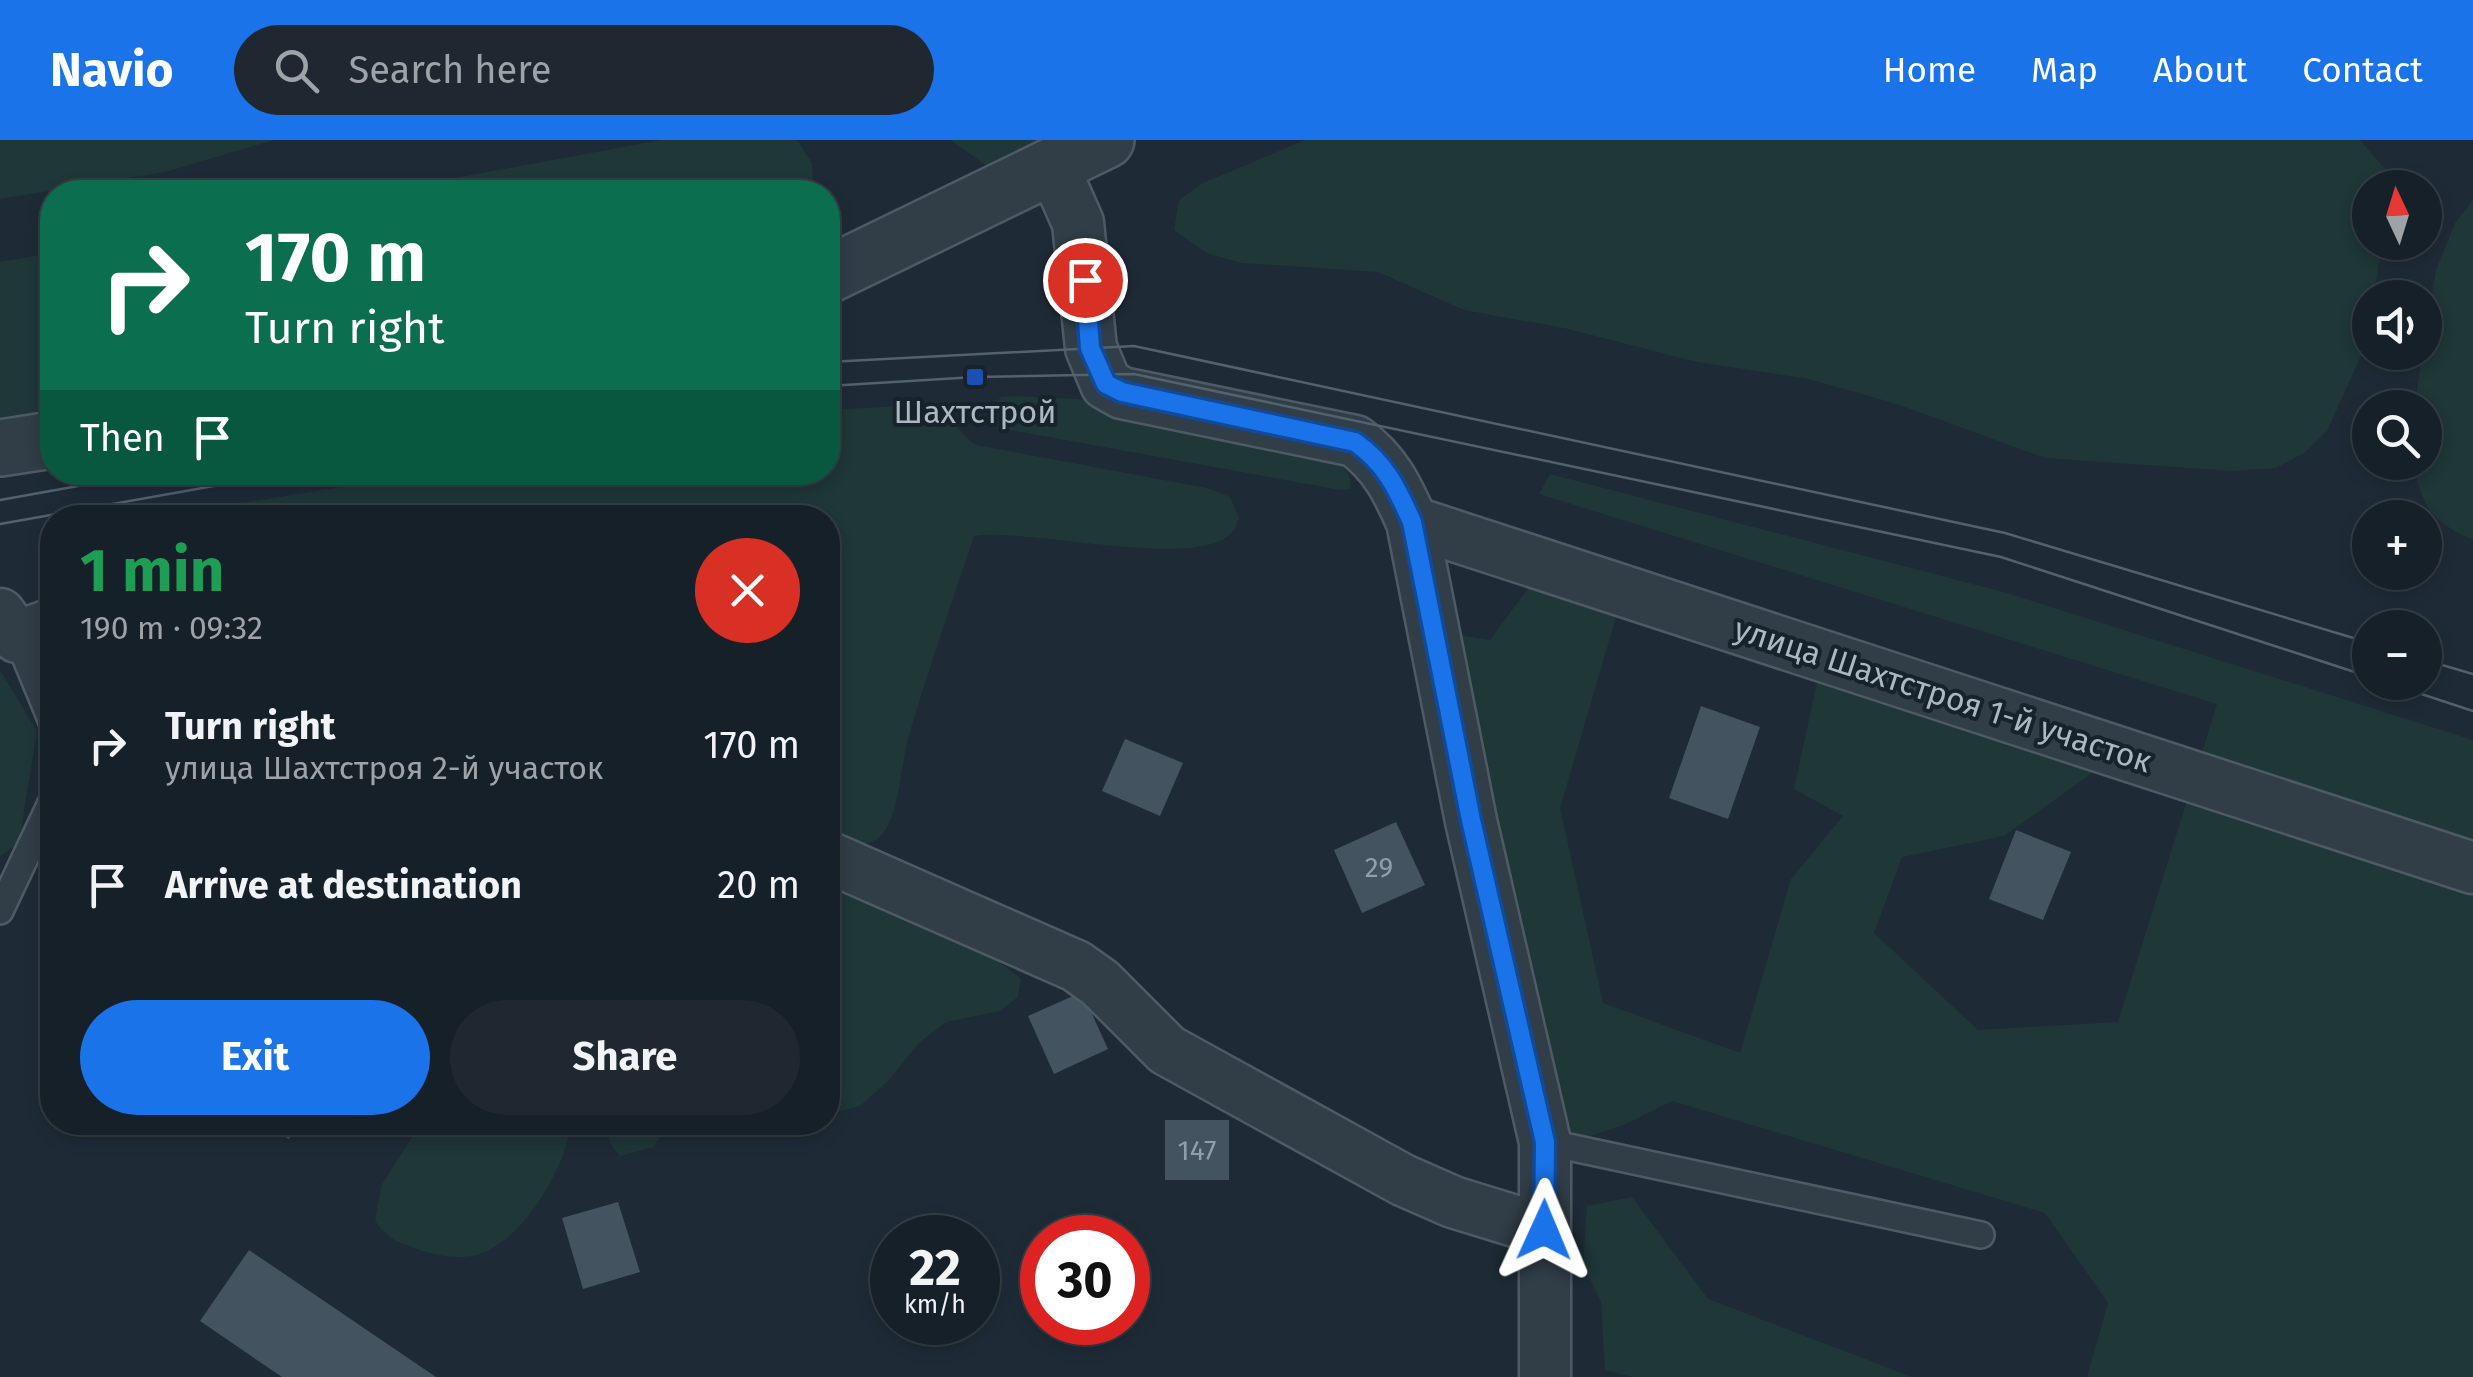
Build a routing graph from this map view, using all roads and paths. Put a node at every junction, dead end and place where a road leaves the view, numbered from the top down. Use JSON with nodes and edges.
{"nodes":[{"id":1,"x":1106,"y":140,"type":"edge"},
{"id":2,"x":1052,"y":166,"type":"junction"},
{"id":3,"x":840,"y":269,"type":"edge"},
{"id":4,"x":40,"y":442,"type":"edge"},
{"id":5,"x":0,"y":448,"type":"edge"},
{"id":6,"x":1412,"y":522,"type":"junction"},
{"id":7,"x":23,"y":625,"type":"edge"},
{"id":8,"x":40,"y":682,"type":"edge"},
{"id":9,"x":40,"y":827,"type":"edge"},
{"id":10,"x":840,"y":862,"type":"edge"},
{"id":11,"x":2473,"y":868,"type":"edge"},
{"id":12,"x":0,"y":912,"type":"edge"},
{"id":13,"x":1545,"y":1142,"type":"junction"},
{"id":14,"x":1544,"y":1230,"type":"junction"},
{"id":15,"x":1981,"y":1235,"type":"dead end"},
{"id":16,"x":1545,"y":1377,"type":"edge"}],
"edges":[{"from":1,"to":2,"type":"street"},
{"from":2,"to":3,"type":"street"},
{"from":2,"to":6,"type":"street"},
{"from":4,"to":5,"type":"street"},
{"from":6,"to":11,"type":"street","name":"улица Шахтстроя 1-й участок"},
{"from":6,"to":13,"type":"street"},
{"from":7,"to":8,"type":"lane"},
{"from":9,"to":12,"type":"lane"},
{"from":10,"to":14,"type":"street"},
{"from":13,"to":14,"type":"street"},
{"from":13,"to":15,"type":"lane"},
{"from":14,"to":16,"type":"street"}]}
